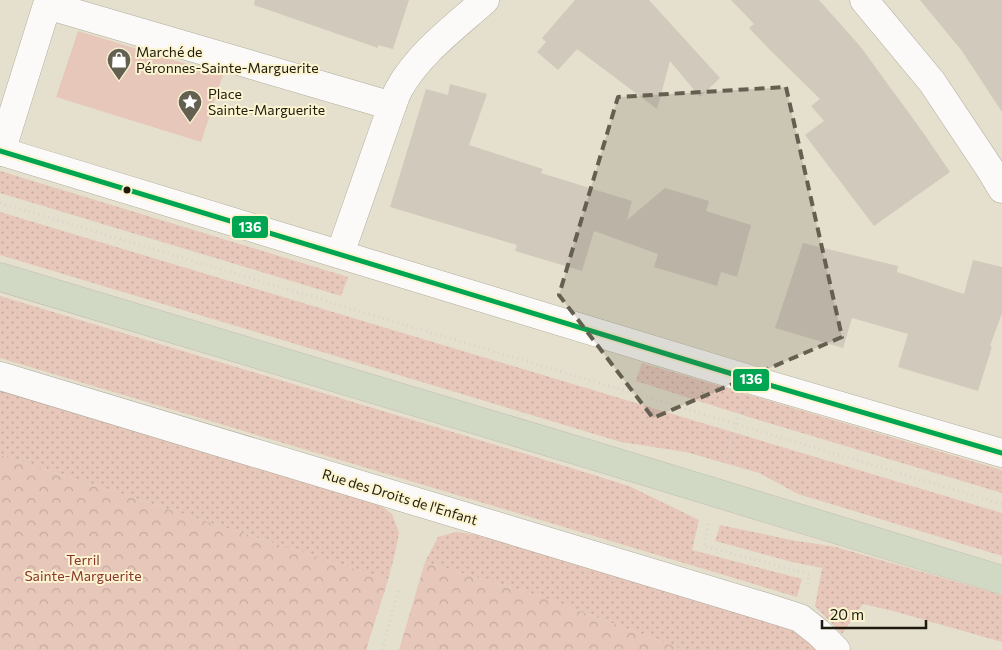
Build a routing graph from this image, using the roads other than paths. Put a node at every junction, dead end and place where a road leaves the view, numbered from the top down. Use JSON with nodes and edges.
{"nodes":[{"id":1,"x":485,"y":0,"type":"edge"},
{"id":2,"x":864,"y":0,"type":"edge"},
{"id":3,"x":47,"y":2,"type":"edge"},
{"id":4,"x":392,"y":106,"type":"junction"},
{"id":5,"x":0,"y":152,"type":"edge"},
{"id":6,"x":1002,"y":190,"type":"edge"},
{"id":7,"x":340,"y":254,"type":"junction"},
{"id":8,"x":0,"y":277,"type":"edge"},
{"id":9,"x":0,"y":376,"type":"edge"},
{"id":10,"x":1002,"y":453,"type":"edge"},
{"id":11,"x":1002,"y":580,"type":"edge"},
{"id":12,"x":836,"y":650,"type":"edge"}],
"edges":[{"from":1,"to":4,"type":"street"},
{"from":2,"to":6,"type":"street"},
{"from":3,"to":4,"type":"street"},
{"from":3,"to":5,"type":"street"},
{"from":4,"to":7,"type":"street"},
{"from":5,"to":7,"type":"street"},
{"from":7,"to":10,"type":"street"},
{"from":8,"to":11,"type":"highway"},
{"from":9,"to":12,"type":"street","name":"Rue des Droits de l'Enfant"}]}
